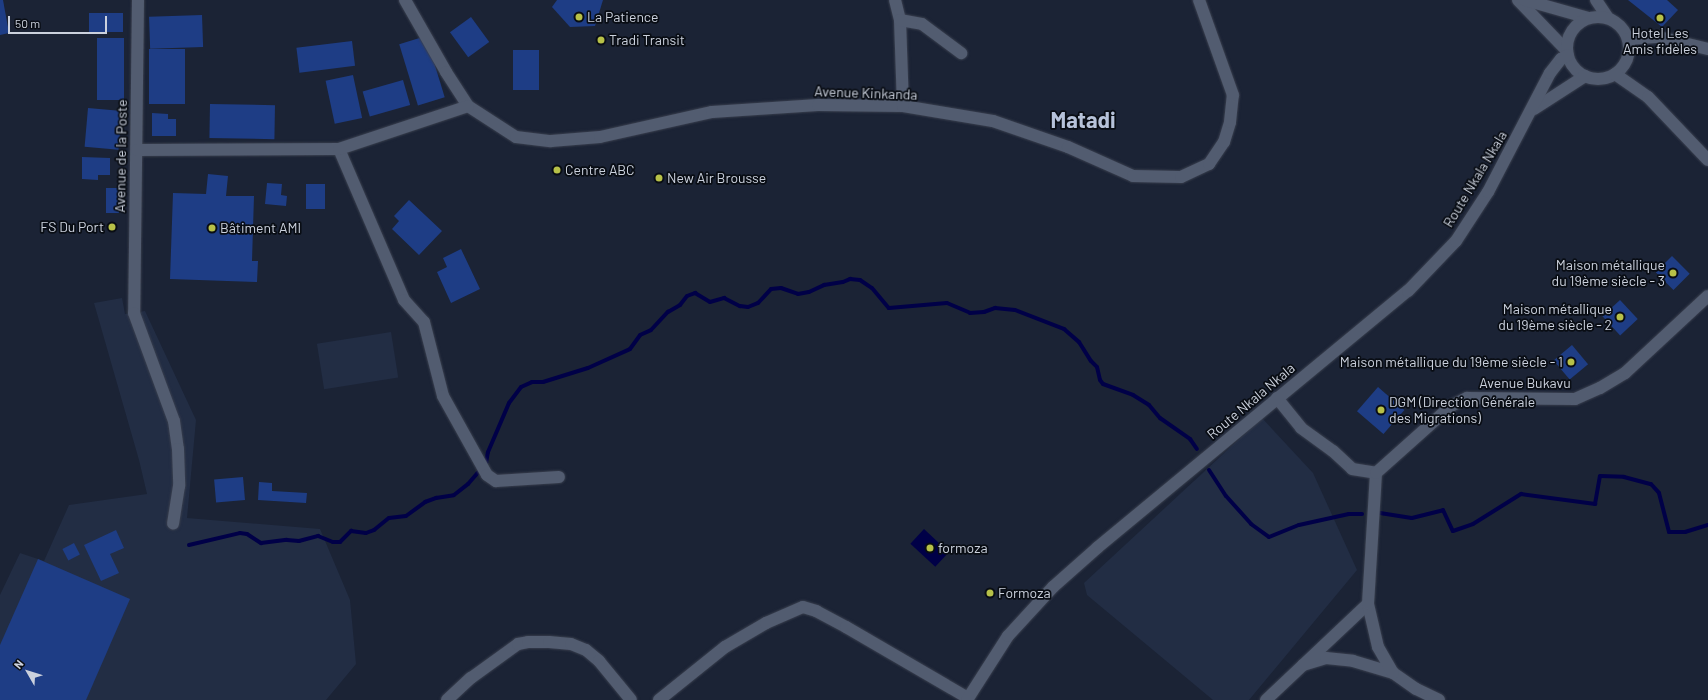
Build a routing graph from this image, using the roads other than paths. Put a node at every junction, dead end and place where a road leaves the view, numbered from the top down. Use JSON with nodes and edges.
{"nodes":[{"id":1,"x":138,"y":0,"type":"edge"},
{"id":2,"x":405,"y":0,"type":"edge"},
{"id":3,"x":895,"y":0,"type":"edge"},
{"id":4,"x":1199,"y":0,"type":"edge"},
{"id":5,"x":1518,"y":0,"type":"edge"},
{"id":6,"x":1525,"y":0,"type":"edge"},
{"id":7,"x":1596,"y":0,"type":"edge"},
{"id":8,"x":1588,"y":18,"type":"junction"},
{"id":9,"x":1608,"y":18,"type":"junction"},
{"id":10,"x":900,"y":20,"type":"junction"},
{"id":11,"x":1628,"y":39,"type":"junction"},
{"id":12,"x":1708,"y":49,"type":"edge"},
{"id":13,"x":961,"y":53,"type":"dead end"},
{"id":14,"x":1567,"y":53,"type":"junction"},
{"id":15,"x":1615,"y":74,"type":"junction"},
{"id":16,"x":1585,"y":76,"type":"junction"},
{"id":17,"x":468,"y":106,"type":"junction"},
{"id":18,"x":903,"y":106,"type":"junction"},
{"id":19,"x":1533,"y":109,"type":"junction"},
{"id":20,"x":339,"y":149,"type":"junction"},
{"id":21,"x":137,"y":150,"type":"junction"},
{"id":22,"x":1708,"y":160,"type":"edge"},
{"id":23,"x":1708,"y":296,"type":"edge"},
{"id":24,"x":1277,"y":398,"type":"junction"},
{"id":25,"x":1376,"y":473,"type":"junction"},
{"id":26,"x":559,"y":477,"type":"dead end"},
{"id":27,"x":172,"y":524,"type":"dead end"},
{"id":28,"x":1368,"y":604,"type":"junction"},
{"id":29,"x":1300,"y":667,"type":"junction"},
{"id":30,"x":1393,"y":673,"type":"junction"},
{"id":31,"x":968,"y":699,"type":"edge"},
{"id":32,"x":447,"y":700,"type":"edge"},
{"id":33,"x":631,"y":700,"type":"edge"},
{"id":34,"x":659,"y":700,"type":"edge"},
{"id":35,"x":1266,"y":700,"type":"edge"},
{"id":36,"x":1439,"y":700,"type":"edge"}],
"edges":[{"from":1,"to":21,"type":"street","name":"Avenue de la Poste"},
{"from":2,"to":17,"type":"street","name":"Avenue Kinkanda"},
{"from":3,"to":10,"type":"street"},
{"from":4,"to":18,"type":"street","name":"Avenue Kinkanda"},
{"from":5,"to":14,"type":"street"},
{"from":6,"to":8,"type":"street"},
{"from":7,"to":9,"type":"street"},
{"from":8,"to":9,"type":"street"},
{"from":8,"to":14,"type":"street"},
{"from":9,"to":11,"type":"street"},
{"from":10,"to":13,"type":"street"},
{"from":10,"to":18,"type":"street"},
{"from":11,"to":12,"type":"street"},
{"from":11,"to":15,"type":"street"},
{"from":14,"to":16,"type":"street"},
{"from":14,"to":19,"type":"street","name":"Route Nkala Nkala"},
{"from":15,"to":16,"type":"street"},
{"from":15,"to":22,"type":"street"},
{"from":16,"to":19,"type":"street"},
{"from":17,"to":18,"type":"street","name":"Avenue Kinkanda"},
{"from":17,"to":20,"type":"street"},
{"from":19,"to":24,"type":"street","name":"Route Nkala Nkala"},
{"from":20,"to":21,"type":"street"},
{"from":20,"to":26,"type":"street"},
{"from":21,"to":27,"type":"street","name":"Avenue de la Poste"},
{"from":23,"to":25,"type":"street","name":"Avenue Bukavu"},
{"from":24,"to":25,"type":"street"},
{"from":24,"to":31,"type":"street","name":"Route Nkala Nkala"},
{"from":25,"to":28,"type":"street"},
{"from":28,"to":29,"type":"street"},
{"from":28,"to":30,"type":"street"},
{"from":29,"to":30,"type":"street"},
{"from":29,"to":35,"type":"street"},
{"from":30,"to":36,"type":"street"},
{"from":31,"to":34,"type":"street"},
{"from":32,"to":33,"type":"street"}]}
